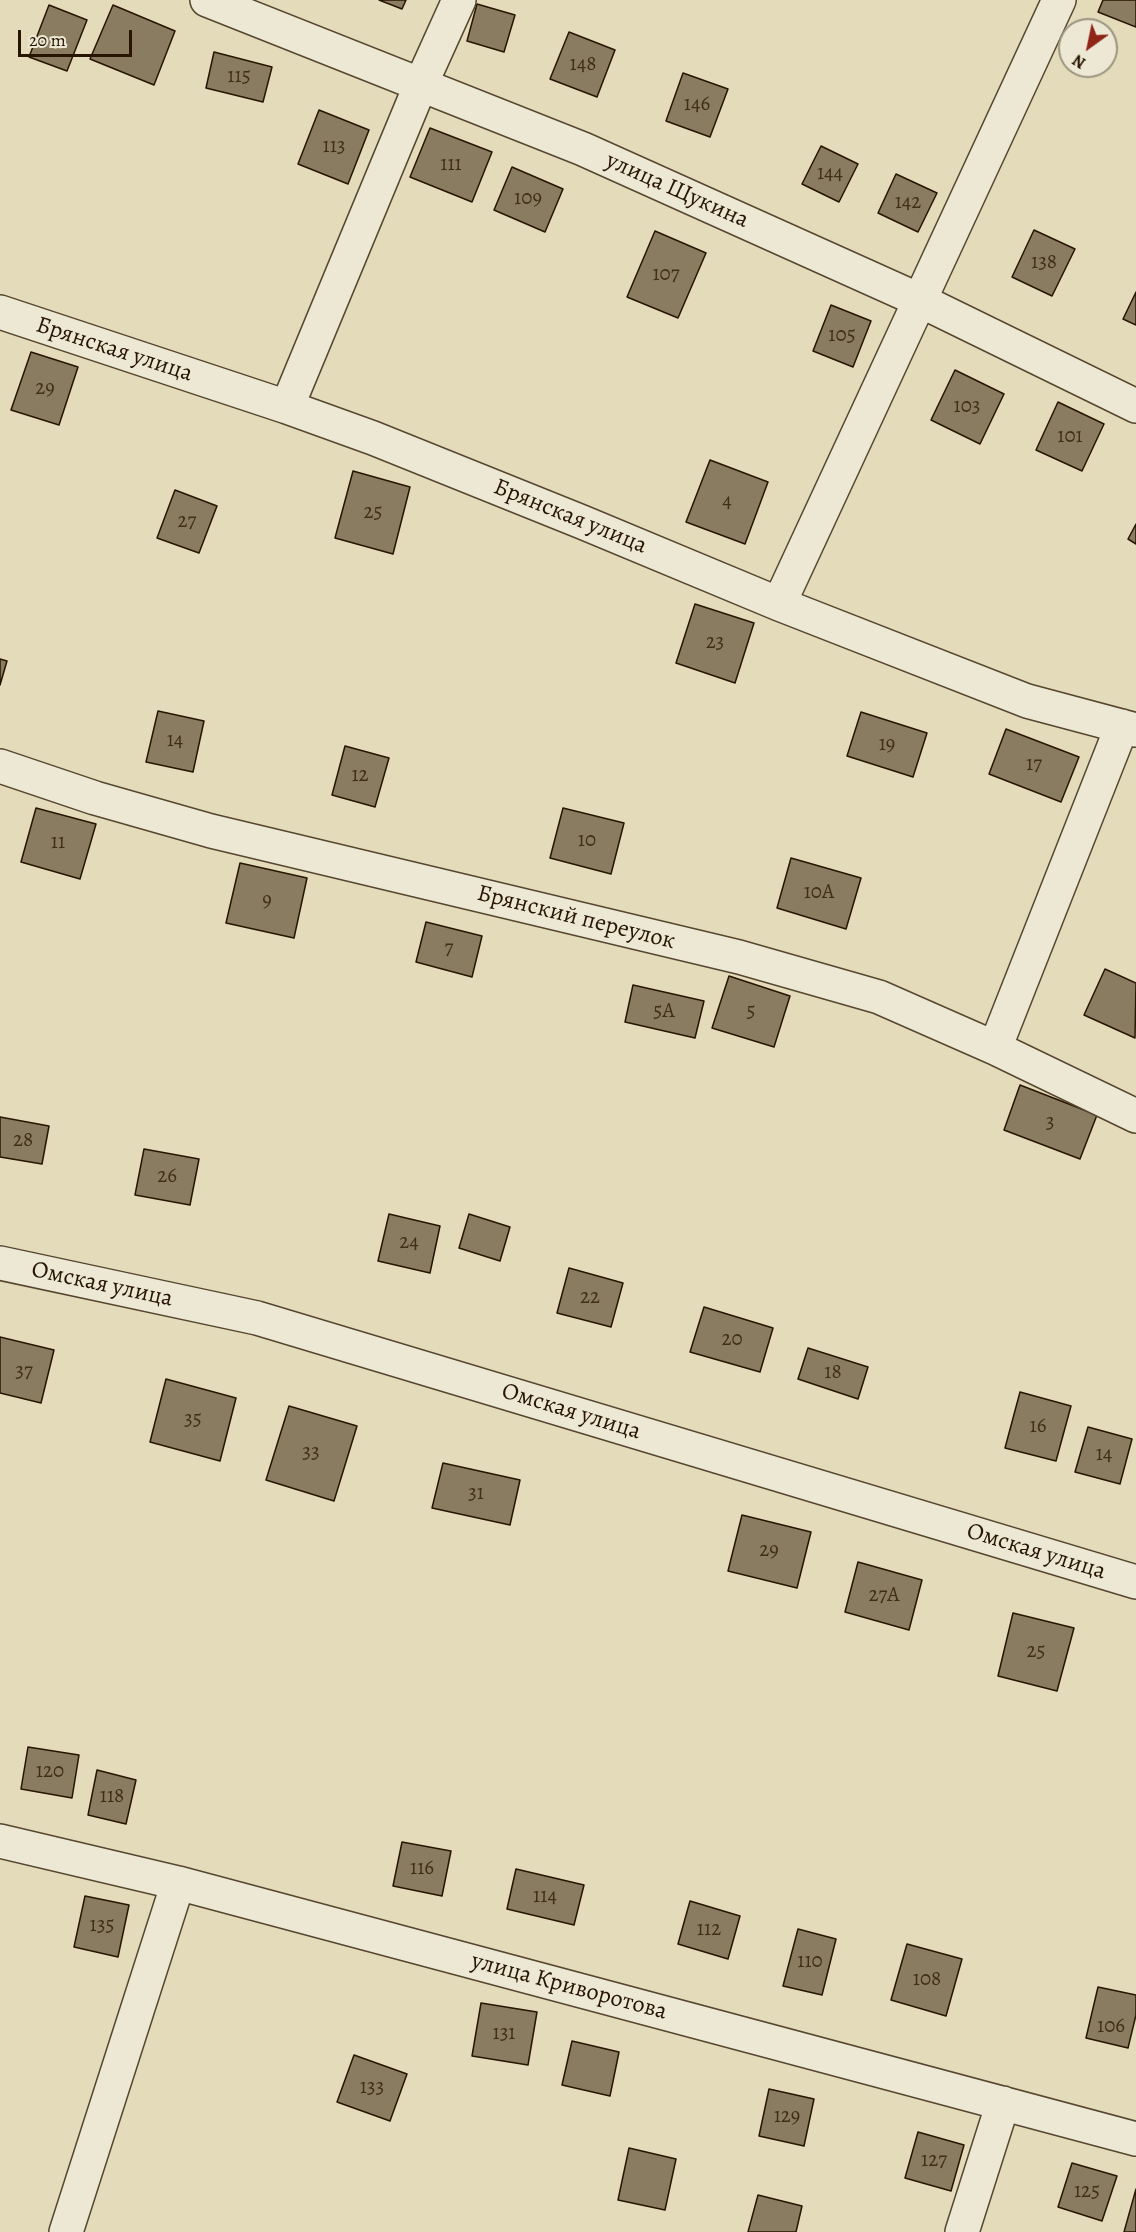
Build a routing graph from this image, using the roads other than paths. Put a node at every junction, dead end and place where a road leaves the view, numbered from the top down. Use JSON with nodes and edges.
{"nodes":[{"id":1,"x":207,"y":0,"type":"edge"},
{"id":2,"x":459,"y":0,"type":"edge"},
{"id":3,"x":1059,"y":0,"type":"edge"},
{"id":4,"x":421,"y":84,"type":"junction"},
{"id":5,"x":919,"y":300,"type":"junction"},
{"id":6,"x":0,"y":312,"type":"edge"},
{"id":7,"x":1136,"y":406,"type":"edge"},
{"id":8,"x":287,"y":407,"type":"junction"},
{"id":9,"x":779,"y":604,"type":"junction"},
{"id":10,"x":1129,"y":728,"type":"edge"},
{"id":11,"x":0,"y":766,"type":"edge"},
{"id":12,"x":995,"y":1048,"type":"junction"},
{"id":13,"x":1136,"y":1116,"type":"edge"},
{"id":14,"x":0,"y":1263,"type":"edge"},
{"id":15,"x":1136,"y":1582,"type":"edge"},
{"id":16,"x":0,"y":1841,"type":"edge"},
{"id":17,"x":178,"y":1883,"type":"junction"},
{"id":18,"x":1003,"y":2103,"type":"junction"},
{"id":19,"x":1136,"y":2139,"type":"edge"},
{"id":20,"x":66,"y":2232,"type":"edge"},
{"id":21,"x":962,"y":2232,"type":"edge"}],
"edges":[{"from":1,"to":4,"type":"street","name":"улица Щукина"},
{"from":2,"to":4,"type":"street"},
{"from":3,"to":5,"type":"street"},
{"from":4,"to":5,"type":"street","name":"улица Щукина"},
{"from":4,"to":8,"type":"street"},
{"from":5,"to":7,"type":"street","name":"улица Щукина"},
{"from":5,"to":9,"type":"street"},
{"from":6,"to":8,"type":"street","name":"Брянская улица"},
{"from":8,"to":9,"type":"street","name":"Брянская улица"},
{"from":9,"to":10,"type":"street","name":"Брянская улица"},
{"from":10,"to":12,"type":"street"},
{"from":11,"to":12,"type":"street","name":"Брянский переулок"},
{"from":12,"to":13,"type":"street","name":"Брянский переулок"},
{"from":14,"to":15,"type":"street","name":"Омская улица"},
{"from":16,"to":17,"type":"street","name":"улица Криворотова"},
{"from":17,"to":18,"type":"street","name":"улица Криворотова"},
{"from":17,"to":20,"type":"street"},
{"from":18,"to":19,"type":"street","name":"улица Криворотова"},
{"from":18,"to":21,"type":"street"}]}
